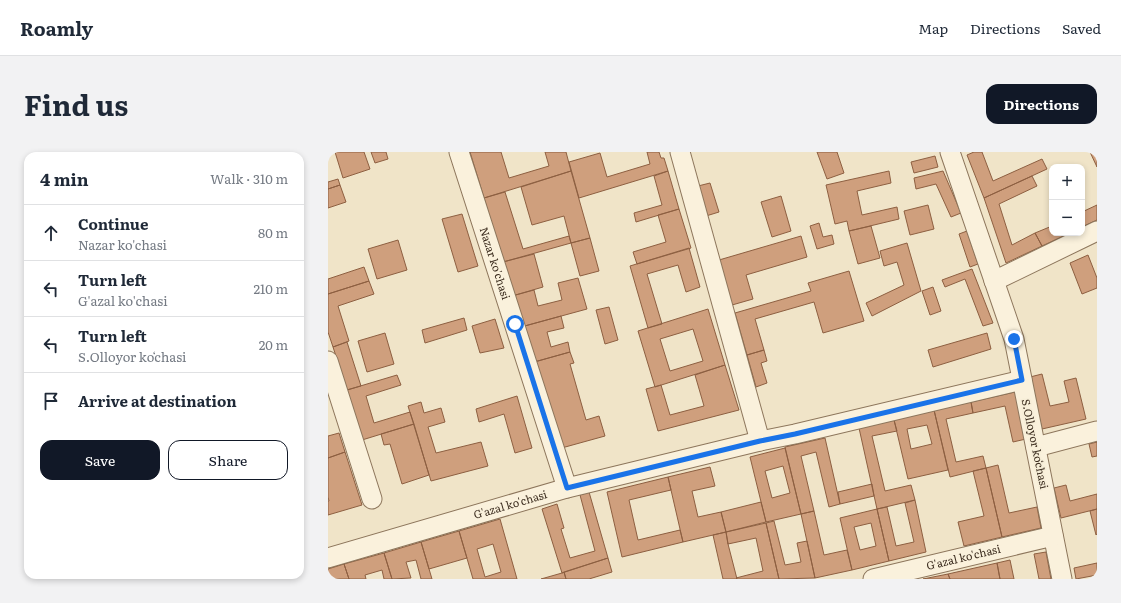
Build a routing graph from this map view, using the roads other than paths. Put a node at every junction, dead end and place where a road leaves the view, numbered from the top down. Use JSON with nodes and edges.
{"nodes":[{"id":1,"x":459,"y":152,"type":"edge"},
{"id":2,"x":680,"y":152,"type":"edge"},
{"id":3,"x":950,"y":152,"type":"edge"},
{"id":4,"x":1097,"y":232,"type":"edge"},
{"id":5,"x":994,"y":281,"type":"junction"},
{"id":6,"x":328,"y":361,"type":"edge"},
{"id":7,"x":1022,"y":380,"type":"junction"},
{"id":8,"x":1097,"y":431,"type":"edge"},
{"id":9,"x":760,"y":441,"type":"junction"},
{"id":10,"x":1036,"y":447,"type":"junction"},
{"id":11,"x":567,"y":488,"type":"junction"},
{"id":12,"x":372,"y":500,"type":"dead end"},
{"id":13,"x":1054,"y":536,"type":"junction"},
{"id":14,"x":328,"y":558,"type":"edge"},
{"id":15,"x":873,"y":579,"type":"edge"},
{"id":16,"x":1062,"y":579,"type":"edge"}],
"edges":[{"from":1,"to":11,"type":"street","name":"Nazar ko'chasi"},
{"from":2,"to":9,"type":"street"},
{"from":3,"to":5,"type":"street","name":"S.Olloyor koʻchasi"},
{"from":4,"to":5,"type":"street"},
{"from":5,"to":7,"type":"street","name":"S.Olloyor koʻchasi"},
{"from":6,"to":12,"type":"street"},
{"from":7,"to":9,"type":"street","name":"G'azal ko'chasi"},
{"from":7,"to":10,"type":"street","name":"S.Olloyor koʻchasi"},
{"from":8,"to":10,"type":"street"},
{"from":9,"to":11,"type":"street","name":"G'azal ko'chasi"},
{"from":10,"to":13,"type":"street","name":"S.Olloyor koʻchasi"},
{"from":11,"to":14,"type":"street","name":"G'azal ko'chasi"},
{"from":13,"to":15,"type":"street","name":"G'azal ko'chasi"},
{"from":13,"to":16,"type":"street","name":"S.Olloyor koʻchasi"}]}
